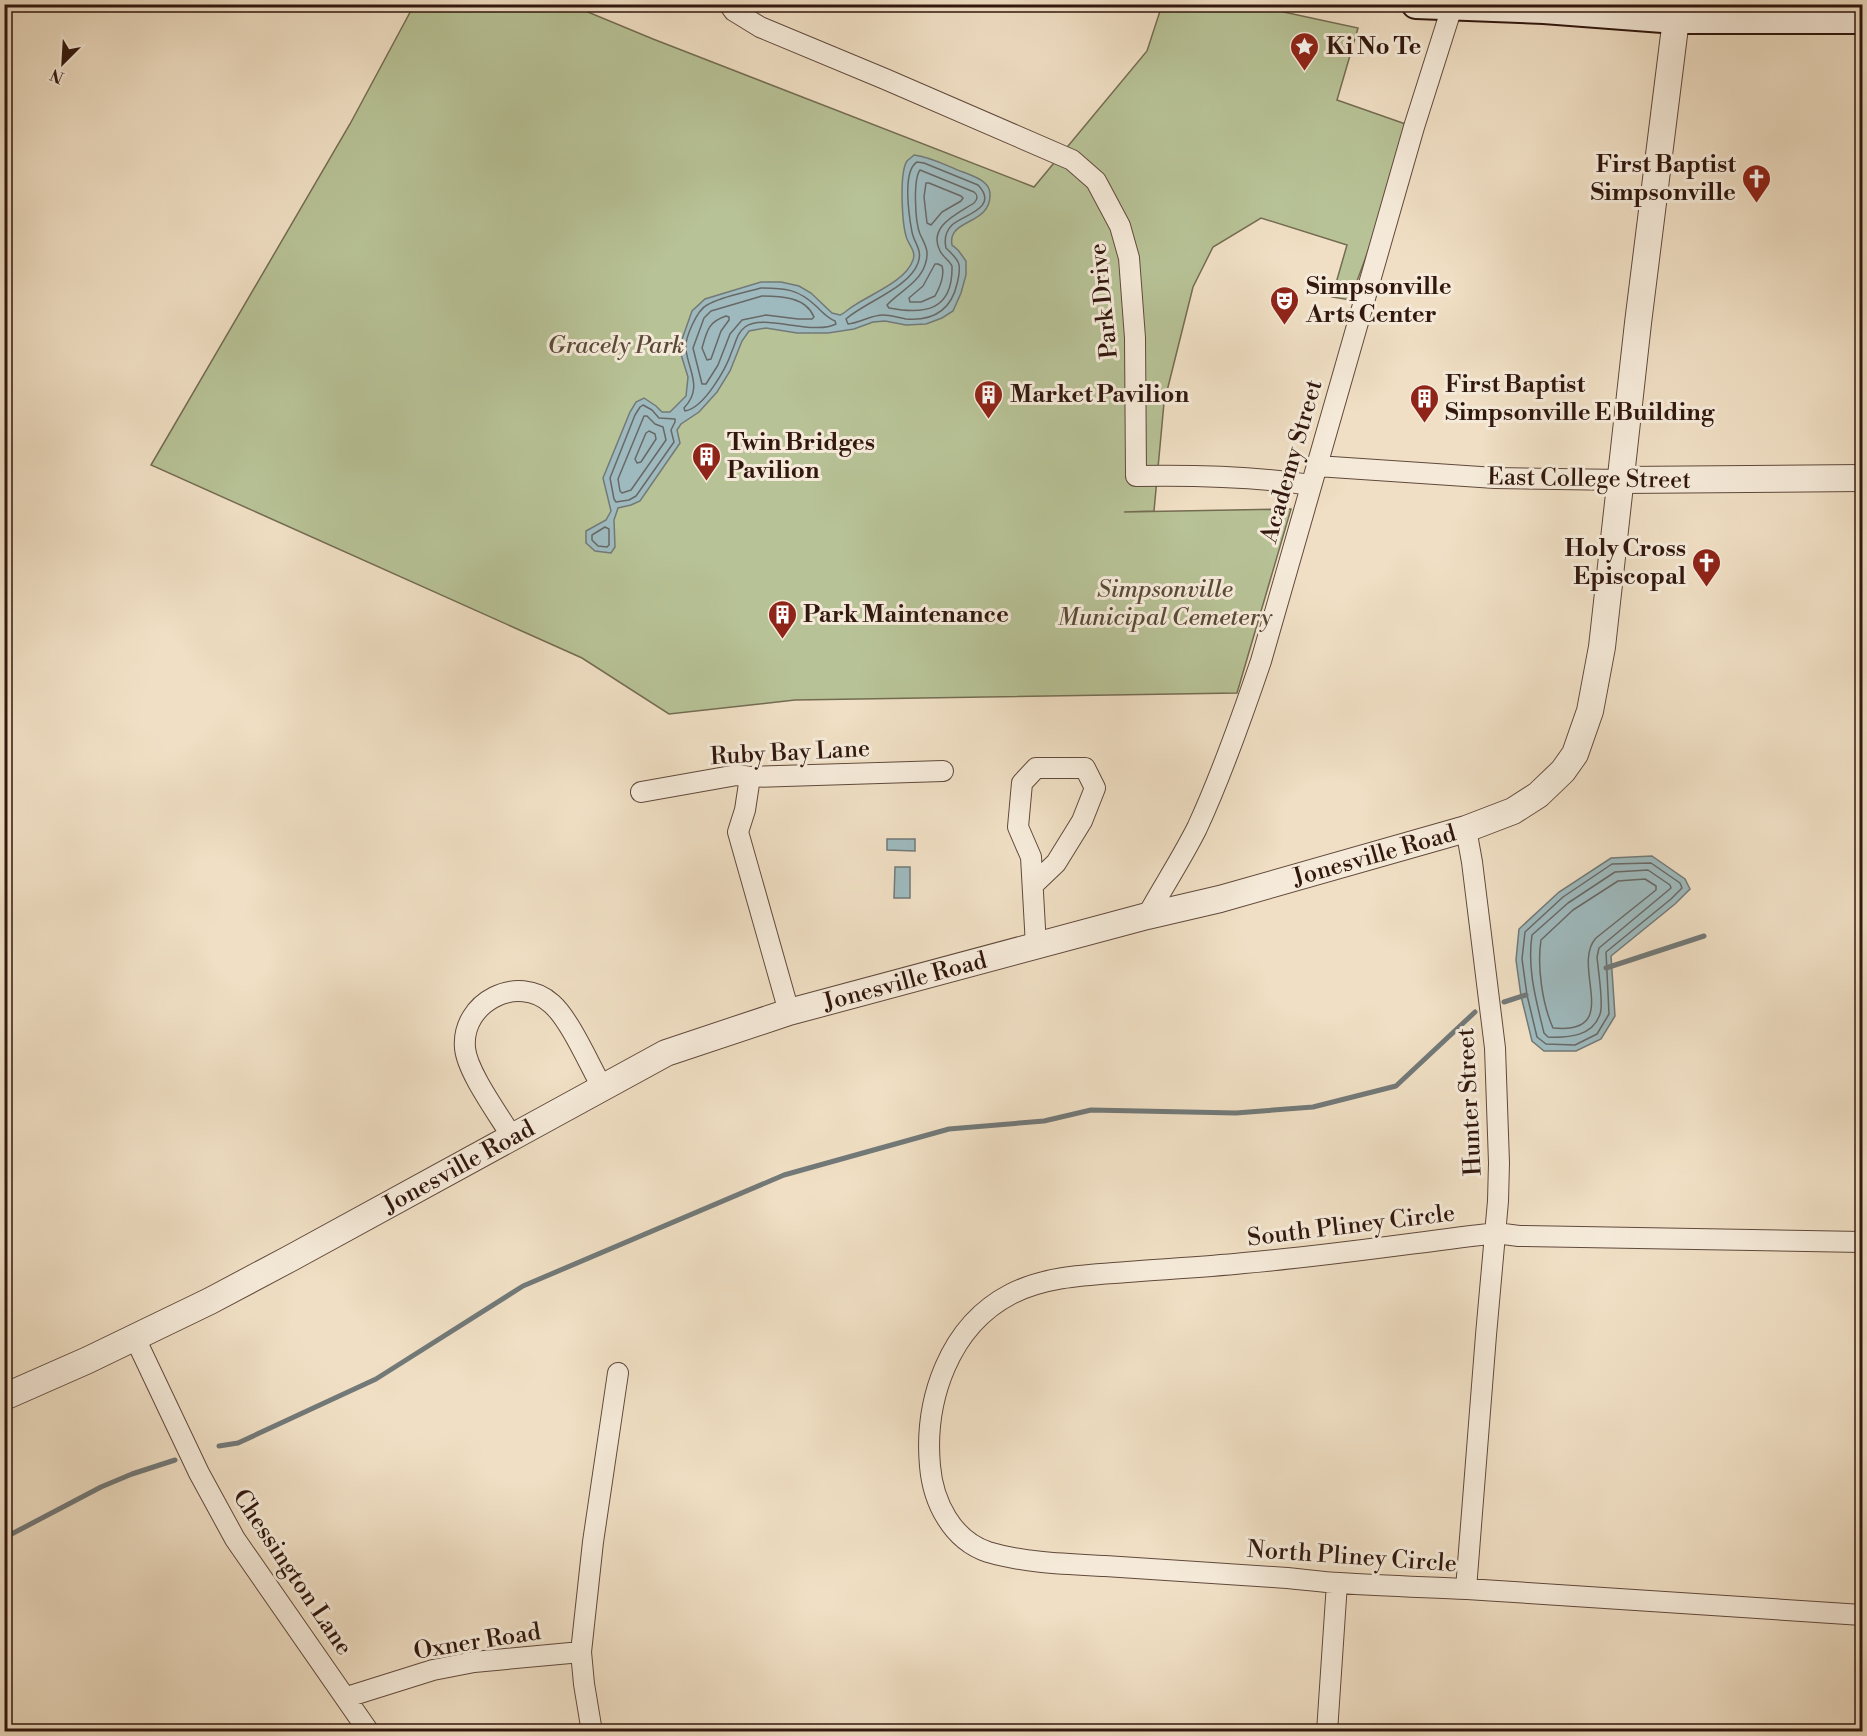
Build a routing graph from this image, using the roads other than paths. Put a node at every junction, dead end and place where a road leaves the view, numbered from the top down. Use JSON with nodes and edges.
{"nodes":[{"id":1,"x":729,"y":4,"type":"edge"},
{"id":2,"x":1416,"y":4,"type":"edge"},
{"id":3,"x":1452,"y":7,"type":"junction"},
{"id":4,"x":1676,"y":19,"type":"junction"},
{"id":5,"x":1863,"y":19,"type":"edge"},
{"id":6,"x":1314,"y":476,"type":"junction"},
{"id":7,"x":1863,"y":478,"type":"edge"},
{"id":8,"x":1622,"y":480,"type":"junction"},
{"id":9,"x":943,"y":771,"type":"dead end"},
{"id":10,"x":750,"y":777,"type":"junction"},
{"id":11,"x":641,"y":792,"type":"dead end"},
{"id":12,"x":1466,"y":829,"type":"junction"},
{"id":13,"x":1033,"y":885,"type":"junction"},
{"id":14,"x":1147,"y":916,"type":"junction"},
{"id":15,"x":1036,"y":946,"type":"junction"},
{"id":16,"x":789,"y":1012,"type":"junction"},
{"id":17,"x":602,"y":1087,"type":"junction"},
{"id":18,"x":512,"y":1137,"type":"junction"},
{"id":19,"x":1496,"y":1233,"type":"junction"},
{"id":20,"x":1863,"y":1242,"type":"edge"},
{"id":21,"x":135,"y":1338,"type":"junction"},
{"id":22,"x":618,"y":1373,"type":"dead end"},
{"id":23,"x":4,"y":1397,"type":"edge"},
{"id":24,"x":930,"y":1428,"type":"joint"},
{"id":25,"x":1337,"y":1583,"type":"junction"},
{"id":26,"x":1466,"y":1589,"type":"junction"},
{"id":27,"x":1863,"y":1615,"type":"edge"},
{"id":28,"x":582,"y":1652,"type":"junction"},
{"id":29,"x":347,"y":1697,"type":"junction"},
{"id":30,"x":369,"y":1731,"type":"edge"},
{"id":31,"x":591,"y":1731,"type":"edge"},
{"id":32,"x":1328,"y":1731,"type":"edge"}],
"edges":[{"from":1,"to":6,"type":"street","name":"Park Drive"},
{"from":2,"to":3,"type":"main road"},
{"from":3,"to":4,"type":"main road"},
{"from":3,"to":6,"type":"street","name":"Academy Street"},
{"from":4,"to":5,"type":"main road"},
{"from":4,"to":8,"type":"street","name":"Jonesville Road"},
{"from":6,"to":8,"type":"street","name":"East College Street"},
{"from":6,"to":14,"type":"street","name":"Academy Street"},
{"from":7,"to":8,"type":"street","name":"East College Street"},
{"from":8,"to":12,"type":"street","name":"Jonesville Road"},
{"from":9,"to":10,"type":"street","name":"Ruby Bay Lane"},
{"from":10,"to":11,"type":"street","name":"Ruby Bay Lane"},
{"from":10,"to":16,"type":"street"},
{"from":12,"to":14,"type":"street","name":"Jonesville Road"},
{"from":12,"to":19,"type":"street","name":"Hunter Street"},
{"from":13,"to":13,"type":"street"},
{"from":13,"to":15,"type":"street"},
{"from":14,"to":15,"type":"street","name":"Jonesville Road"},
{"from":15,"to":16,"type":"street","name":"Jonesville Road"},
{"from":16,"to":17,"type":"street","name":"Jonesville Road"},
{"from":17,"to":18,"type":"street","name":"Jonesville Road"},
{"from":17,"to":18,"type":"street"},
{"from":18,"to":21,"type":"street","name":"Jonesville Road"},
{"from":19,"to":20,"type":"street","name":"South Pliney Circle"},
{"from":19,"to":24,"type":"street","name":"South Pliney Circle"},
{"from":19,"to":26,"type":"street","name":"Hunter Street"},
{"from":21,"to":23,"type":"street","name":"Jonesville Road"},
{"from":21,"to":29,"type":"street","name":"Chessington Lane"},
{"from":22,"to":28,"type":"street"},
{"from":24,"to":25,"type":"street","name":"North Pliney Circle"},
{"from":25,"to":26,"type":"street","name":"North Pliney Circle"},
{"from":25,"to":32,"type":"street"},
{"from":26,"to":27,"type":"street","name":"North Pliney Circle"},
{"from":28,"to":29,"type":"street","name":"Oxner Road"},
{"from":28,"to":31,"type":"street"},
{"from":29,"to":30,"type":"street","name":"Chessington Lane"}]}
